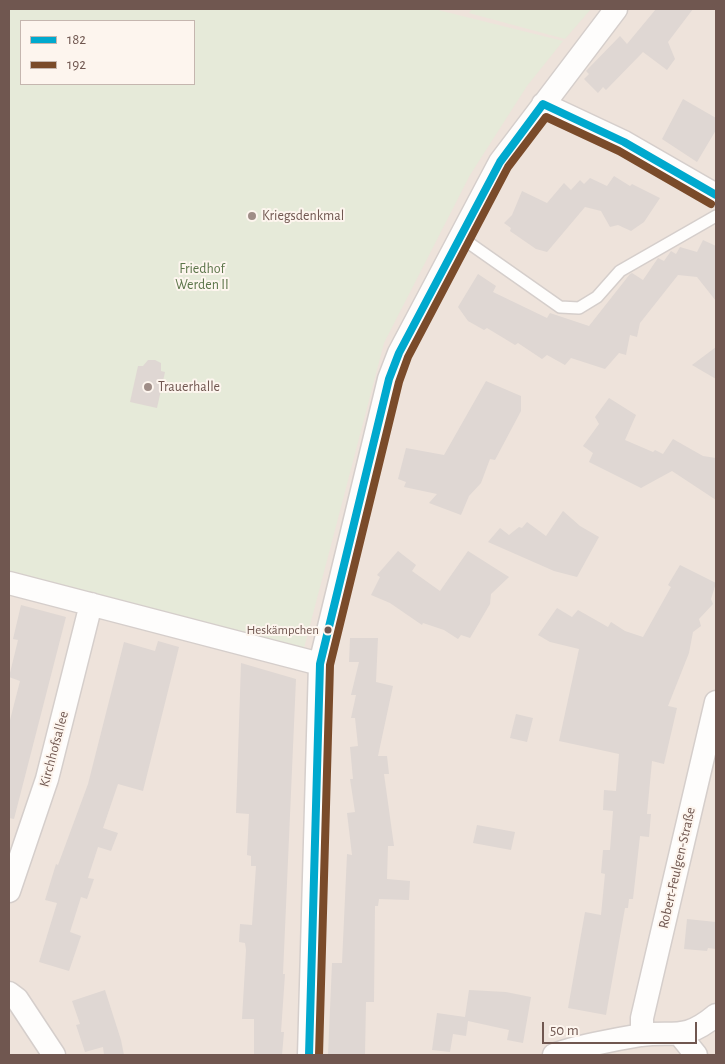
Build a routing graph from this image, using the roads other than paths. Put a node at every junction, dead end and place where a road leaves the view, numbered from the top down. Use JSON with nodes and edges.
{"nodes":[{"id":1,"x":616,"y":9,"type":"edge"},
{"id":2,"x":543,"y":104,"type":"junction"},
{"id":3,"x":716,"y":195,"type":"edge"},
{"id":4,"x":716,"y":216,"type":"edge"},
{"id":5,"x":459,"y":236,"type":"junction"},
{"id":6,"x":9,"y":582,"type":"edge"},
{"id":7,"x":91,"y":604,"type":"junction"},
{"id":8,"x":320,"y":664,"type":"junction"},
{"id":9,"x":716,"y":702,"type":"edge"},
{"id":10,"x":9,"y":891,"type":"edge"},
{"id":11,"x":9,"y":993,"type":"edge"},
{"id":12,"x":716,"y":1015,"type":"edge"},
{"id":13,"x":642,"y":1035,"type":"junction"},
{"id":14,"x":680,"y":1035,"type":"junction"},
{"id":15,"x":54,"y":1055,"type":"edge"},
{"id":16,"x":308,"y":1055,"type":"edge"},
{"id":17,"x":554,"y":1055,"type":"edge"},
{"id":18,"x":696,"y":1055,"type":"edge"}],
"edges":[{"from":1,"to":2,"type":"street"},
{"from":2,"to":3,"type":"street"},
{"from":2,"to":5,"type":"street"},
{"from":4,"to":5,"type":"lane"},
{"from":5,"to":8,"type":"street"},
{"from":6,"to":7,"type":"street"},
{"from":7,"to":8,"type":"street"},
{"from":7,"to":10,"type":"street","name":"Kirchhofsallee"},
{"from":8,"to":16,"type":"street"},
{"from":9,"to":13,"type":"street","name":"Robert-Feulgen-Straße"},
{"from":11,"to":15,"type":"street"},
{"from":12,"to":14,"type":"street"},
{"from":13,"to":14,"type":"street"},
{"from":13,"to":17,"type":"street"},
{"from":14,"to":18,"type":"street"}]}
